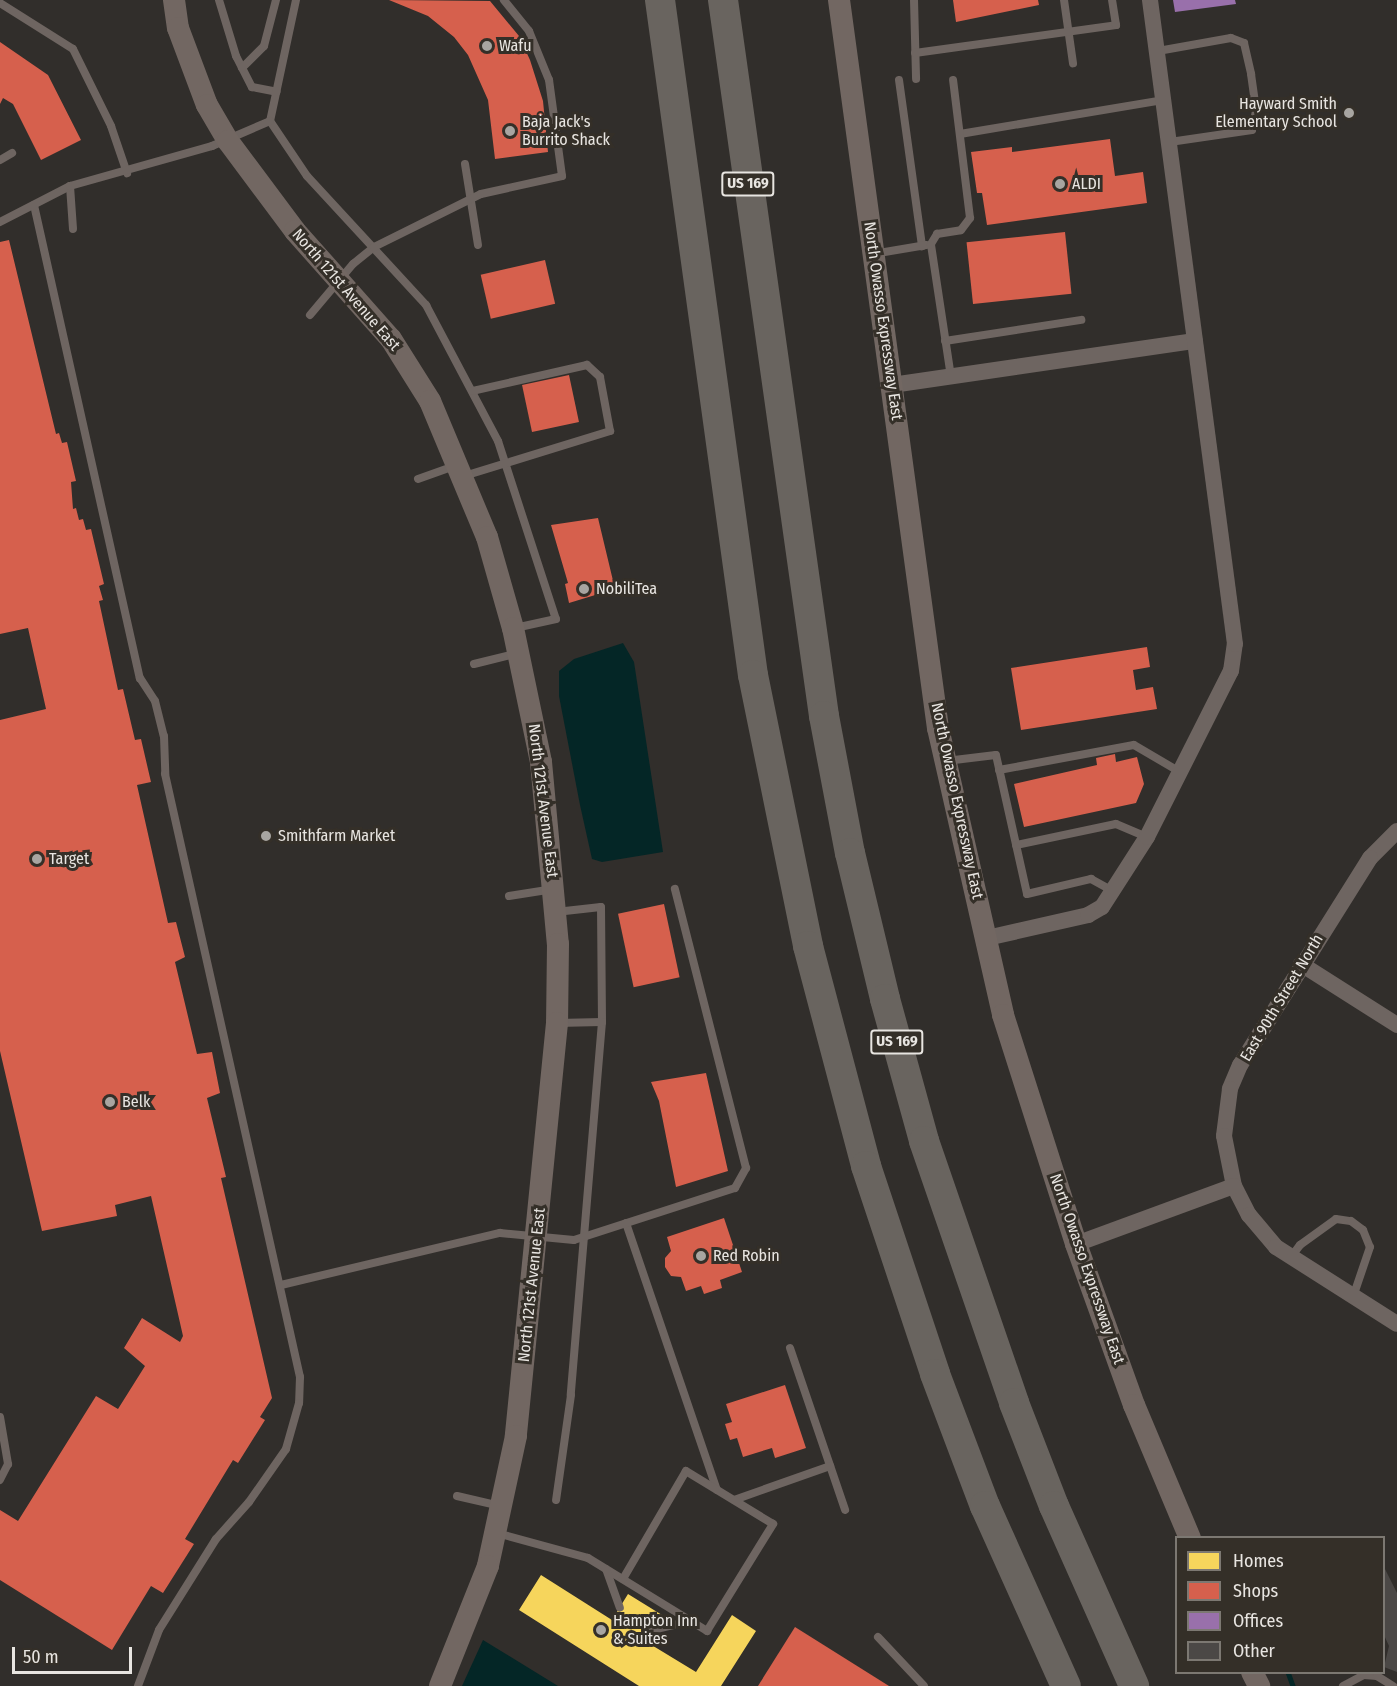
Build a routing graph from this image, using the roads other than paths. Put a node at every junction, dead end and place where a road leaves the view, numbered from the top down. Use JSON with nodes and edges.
{"nodes":[{"id":1,"x":174,"y":0,"type":"edge"},
{"id":2,"x":219,"y":0,"type":"edge"},
{"id":3,"x":276,"y":0,"type":"edge"},
{"id":4,"x":296,"y":0,"type":"edge"},
{"id":5,"x":504,"y":0,"type":"edge"},
{"id":6,"x":660,"y":0,"type":"edge"},
{"id":7,"x":723,"y":0,"type":"edge"},
{"id":8,"x":839,"y":0,"type":"edge"},
{"id":9,"x":914,"y":0,"type":"edge"},
{"id":10,"x":1064,"y":0,"type":"edge"},
{"id":11,"x":1112,"y":0,"type":"edge"},
{"id":12,"x":1150,"y":0,"type":"edge"},
{"id":13,"x":0,"y":3,"type":"edge"},
{"id":14,"x":1068,"y":32,"type":"junction"},
{"id":15,"x":1158,"y":51,"type":"junction"},
{"id":16,"x":915,"y":53,"type":"junction"},
{"id":17,"x":1073,"y":63,"type":"dead end"},
{"id":18,"x":242,"y":68,"type":"junction"},
{"id":19,"x":916,"y":79,"type":"dead end"},
{"id":20,"x":899,"y":80,"type":"dead end"},
{"id":21,"x":953,"y":80,"type":"dead end"},
{"id":22,"x":277,"y":92,"type":"junction"},
{"id":23,"x":1164,"y":100,"type":"junction"},
{"id":24,"x":270,"y":122,"type":"junction"},
{"id":25,"x":960,"y":134,"type":"junction"},
{"id":26,"x":228,"y":141,"type":"junction"},
{"id":27,"x":1170,"y":142,"type":"junction"},
{"id":28,"x":12,"y":153,"type":"dead end"},
{"id":29,"x":0,"y":160,"type":"edge"},
{"id":30,"x":465,"y":164,"type":"dead end"},
{"id":31,"x":127,"y":173,"type":"junction"},
{"id":32,"x":70,"y":186,"type":"junction"},
{"id":33,"x":469,"y":199,"type":"junction"},
{"id":34,"x":34,"y":205,"type":"junction"},
{"id":35,"x":0,"y":222,"type":"edge"},
{"id":36,"x":74,"y":229,"type":"dead end"},
{"id":37,"x":478,"y":245,"type":"dead end"},
{"id":38,"x":927,"y":245,"type":"junction"},
{"id":39,"x":375,"y":247,"type":"junction"},
{"id":40,"x":873,"y":254,"type":"junction"},
{"id":41,"x":340,"y":281,"type":"junction"},
{"id":42,"x":310,"y":315,"type":"dead end"},
{"id":43,"x":1082,"y":320,"type":"dead end"},
{"id":44,"x":945,"y":341,"type":"junction"},
{"id":45,"x":1196,"y":341,"type":"junction"},
{"id":46,"x":951,"y":376,"type":"junction"},
{"id":47,"x":892,"y":385,"type":"junction"},
{"id":48,"x":473,"y":391,"type":"junction"},
{"id":49,"x":505,"y":461,"type":"junction"},
{"id":50,"x":461,"y":470,"type":"junction"},
{"id":51,"x":418,"y":479,"type":"dead end"},
{"id":52,"x":513,"y":628,"type":"junction"},
{"id":53,"x":519,"y":653,"type":"junction"},
{"id":54,"x":474,"y":664,"type":"dead end"},
{"id":55,"x":946,"y":761,"type":"junction"},
{"id":56,"x":999,"y":770,"type":"junction"},
{"id":57,"x":1180,"y":772,"type":"junction"},
{"id":58,"x":1397,"y":831,"type":"edge"},
{"id":59,"x":1147,"y":837,"type":"junction"},
{"id":60,"x":1016,"y":845,"type":"junction"},
{"id":61,"x":554,"y":888,"type":"junction"},
{"id":62,"x":675,"y":889,"type":"dead end"},
{"id":63,"x":1114,"y":891,"type":"junction"},
{"id":64,"x":509,"y":896,"type":"dead end"},
{"id":65,"x":556,"y":912,"type":"junction"},
{"id":66,"x":987,"y":938,"type":"junction"},
{"id":67,"x":1301,"y":964,"type":"junction"},
{"id":68,"x":602,"y":1022,"type":"junction"},
{"id":69,"x":557,"y":1023,"type":"junction"},
{"id":70,"x":1397,"y":1025,"type":"edge"},
{"id":71,"x":1234,"y":1186,"type":"junction"},
{"id":72,"x":626,"y":1223,"type":"junction"},
{"id":73,"x":537,"y":1235,"type":"junction"},
{"id":74,"x":585,"y":1237,"type":"junction"},
{"id":75,"x":1076,"y":1244,"type":"junction"},
{"id":76,"x":1290,"y":1257,"type":"junction"},
{"id":77,"x":281,"y":1285,"type":"junction"},
{"id":78,"x":1353,"y":1297,"type":"junction"},
{"id":79,"x":1397,"y":1324,"type":"edge"},
{"id":80,"x":790,"y":1348,"type":"dead end"},
{"id":81,"x":0,"y":1417,"type":"edge"},
{"id":82,"x":830,"y":1466,"type":"junction"},
{"id":83,"x":0,"y":1480,"type":"edge"},
{"id":84,"x":717,"y":1490,"type":"junction"},
{"id":85,"x":457,"y":1496,"type":"dead end"},
{"id":86,"x":556,"y":1500,"type":"dead end"},
{"id":87,"x":734,"y":1500,"type":"junction"},
{"id":88,"x":503,"y":1506,"type":"junction"},
{"id":89,"x":845,"y":1510,"type":"dead end"},
{"id":90,"x":496,"y":1533,"type":"junction"},
{"id":91,"x":1189,"y":1536,"type":"edge"},
{"id":92,"x":606,"y":1569,"type":"junction"},
{"id":93,"x":623,"y":1579,"type":"junction"},
{"id":94,"x":620,"y":1608,"type":"dead end"},
{"id":95,"x":690,"y":1621,"type":"junction"},
{"id":96,"x":652,"y":1630,"type":"dead end"},
{"id":97,"x":878,"y":1637,"type":"dead end"},
{"id":98,"x":1364,"y":1674,"type":"edge"},
{"id":99,"x":138,"y":1686,"type":"edge"},
{"id":100,"x":440,"y":1686,"type":"edge"},
{"id":101,"x":924,"y":1686,"type":"edge"},
{"id":102,"x":1066,"y":1686,"type":"edge"},
{"id":103,"x":1134,"y":1686,"type":"edge"},
{"id":104,"x":1343,"y":1686,"type":"edge"},
{"id":105,"x":1393,"y":1686,"type":"edge"}],
"edges":[{"from":1,"to":26,"type":"street","name":"North 121st Avenue East"},
{"from":2,"to":18,"type":"lane"},
{"from":3,"to":18,"type":"lane"},
{"from":4,"to":22,"type":"lane"},
{"from":5,"to":33,"type":"lane"},
{"from":6,"to":102,"type":"highway"},
{"from":7,"to":103,"type":"highway","number":"US 169"},
{"from":8,"to":40,"type":"street","name":"North Owasso Expressway East"},
{"from":9,"to":16,"type":"lane"},
{"from":10,"to":14,"type":"lane"},
{"from":11,"to":14,"type":"lane"},
{"from":12,"to":15,"type":"street"},
{"from":13,"to":31,"type":"lane"},
{"from":14,"to":16,"type":"lane"},
{"from":14,"to":17,"type":"lane"},
{"from":15,"to":23,"type":"street"},
{"from":15,"to":27,"type":"lane"},
{"from":16,"to":19,"type":"lane"},
{"from":18,"to":22,"type":"lane"},
{"from":20,"to":38,"type":"lane"},
{"from":21,"to":25,"type":"lane"},
{"from":22,"to":24,"type":"lane"},
{"from":23,"to":25,"type":"lane"},
{"from":23,"to":27,"type":"street"},
{"from":24,"to":26,"type":"lane"},
{"from":24,"to":39,"type":"lane"},
{"from":25,"to":38,"type":"lane"},
{"from":26,"to":31,"type":"lane"},
{"from":26,"to":41,"type":"street","name":"North 121st Avenue East"},
{"from":27,"to":45,"type":"street"},
{"from":28,"to":29,"type":"lane"},
{"from":30,"to":33,"type":"lane"},
{"from":31,"to":32,"type":"lane"},
{"from":32,"to":34,"type":"lane"},
{"from":32,"to":36,"type":"lane"},
{"from":33,"to":37,"type":"lane"},
{"from":33,"to":39,"type":"lane"},
{"from":34,"to":35,"type":"lane"},
{"from":34,"to":77,"type":"lane"},
{"from":38,"to":40,"type":"lane"},
{"from":38,"to":44,"type":"lane"},
{"from":39,"to":41,"type":"lane"},
{"from":39,"to":48,"type":"lane"},
{"from":40,"to":47,"type":"street","name":"North Owasso Expressway East"},
{"from":41,"to":42,"type":"lane"},
{"from":41,"to":50,"type":"street","name":"North 121st Avenue East"},
{"from":43,"to":44,"type":"lane"},
{"from":44,"to":46,"type":"lane"},
{"from":45,"to":46,"type":"street"},
{"from":45,"to":57,"type":"street"},
{"from":46,"to":47,"type":"street"},
{"from":47,"to":55,"type":"street","name":"North Owasso Expressway East"},
{"from":48,"to":49,"type":"lane"},
{"from":48,"to":49,"type":"lane"},
{"from":49,"to":50,"type":"lane"},
{"from":49,"to":52,"type":"lane"},
{"from":50,"to":51,"type":"lane"},
{"from":50,"to":52,"type":"street","name":"North 121st Avenue East"},
{"from":52,"to":53,"type":"street","name":"North 121st Avenue East"},
{"from":53,"to":54,"type":"lane"},
{"from":53,"to":61,"type":"street","name":"North 121st Avenue East"},
{"from":55,"to":56,"type":"lane"},
{"from":55,"to":66,"type":"street","name":"North Owasso Expressway East"},
{"from":56,"to":57,"type":"lane"},
{"from":56,"to":60,"type":"lane"},
{"from":57,"to":59,"type":"street"},
{"from":58,"to":67,"type":"street","name":"East 90th Street North"},
{"from":59,"to":60,"type":"lane"},
{"from":59,"to":63,"type":"street"},
{"from":60,"to":63,"type":"lane"},
{"from":61,"to":64,"type":"lane"},
{"from":61,"to":65,"type":"street","name":"North 121st Avenue East"},
{"from":62,"to":72,"type":"lane"},
{"from":63,"to":66,"type":"street"},
{"from":65,"to":68,"type":"lane"},
{"from":65,"to":69,"type":"street","name":"North 121st Avenue East"},
{"from":66,"to":75,"type":"street","name":"North Owasso Expressway East"},
{"from":67,"to":70,"type":"street"},
{"from":67,"to":71,"type":"street","name":"East 90th Street North"},
{"from":68,"to":69,"type":"lane"},
{"from":68,"to":74,"type":"lane"},
{"from":69,"to":73,"type":"street","name":"North 121st Avenue East"},
{"from":71,"to":75,"type":"street"},
{"from":71,"to":76,"type":"street","name":"East 90th Street North"},
{"from":72,"to":74,"type":"lane"},
{"from":72,"to":84,"type":"lane"},
{"from":73,"to":74,"type":"lane"},
{"from":73,"to":77,"type":"lane"},
{"from":73,"to":88,"type":"street","name":"North 121st Avenue East"},
{"from":74,"to":86,"type":"lane"},
{"from":75,"to":91,"type":"street","name":"North Owasso Expressway East"},
{"from":76,"to":78,"type":"street","name":"East 90th Street North"},
{"from":76,"to":78,"type":"lane"},
{"from":77,"to":99,"type":"lane"},
{"from":78,"to":79,"type":"street","name":"East 90th Street North"},
{"from":80,"to":82,"type":"lane"},
{"from":81,"to":83,"type":"lane"},
{"from":82,"to":87,"type":"lane"},
{"from":82,"to":89,"type":"lane"},
{"from":84,"to":87,"type":"lane"},
{"from":84,"to":93,"type":"lane"},
{"from":85,"to":88,"type":"lane"},
{"from":87,"to":95,"type":"lane"},
{"from":88,"to":90,"type":"street","name":"North 121st Avenue East"},
{"from":90,"to":92,"type":"lane"},
{"from":90,"to":100,"type":"street","name":"North 121st Avenue East"},
{"from":92,"to":93,"type":"lane"},
{"from":92,"to":94,"type":"lane"},
{"from":93,"to":95,"type":"lane"},
{"from":95,"to":96,"type":"lane"},
{"from":97,"to":101,"type":"lane"},
{"from":98,"to":104,"type":"lane"},
{"from":98,"to":105,"type":"lane"}]}
